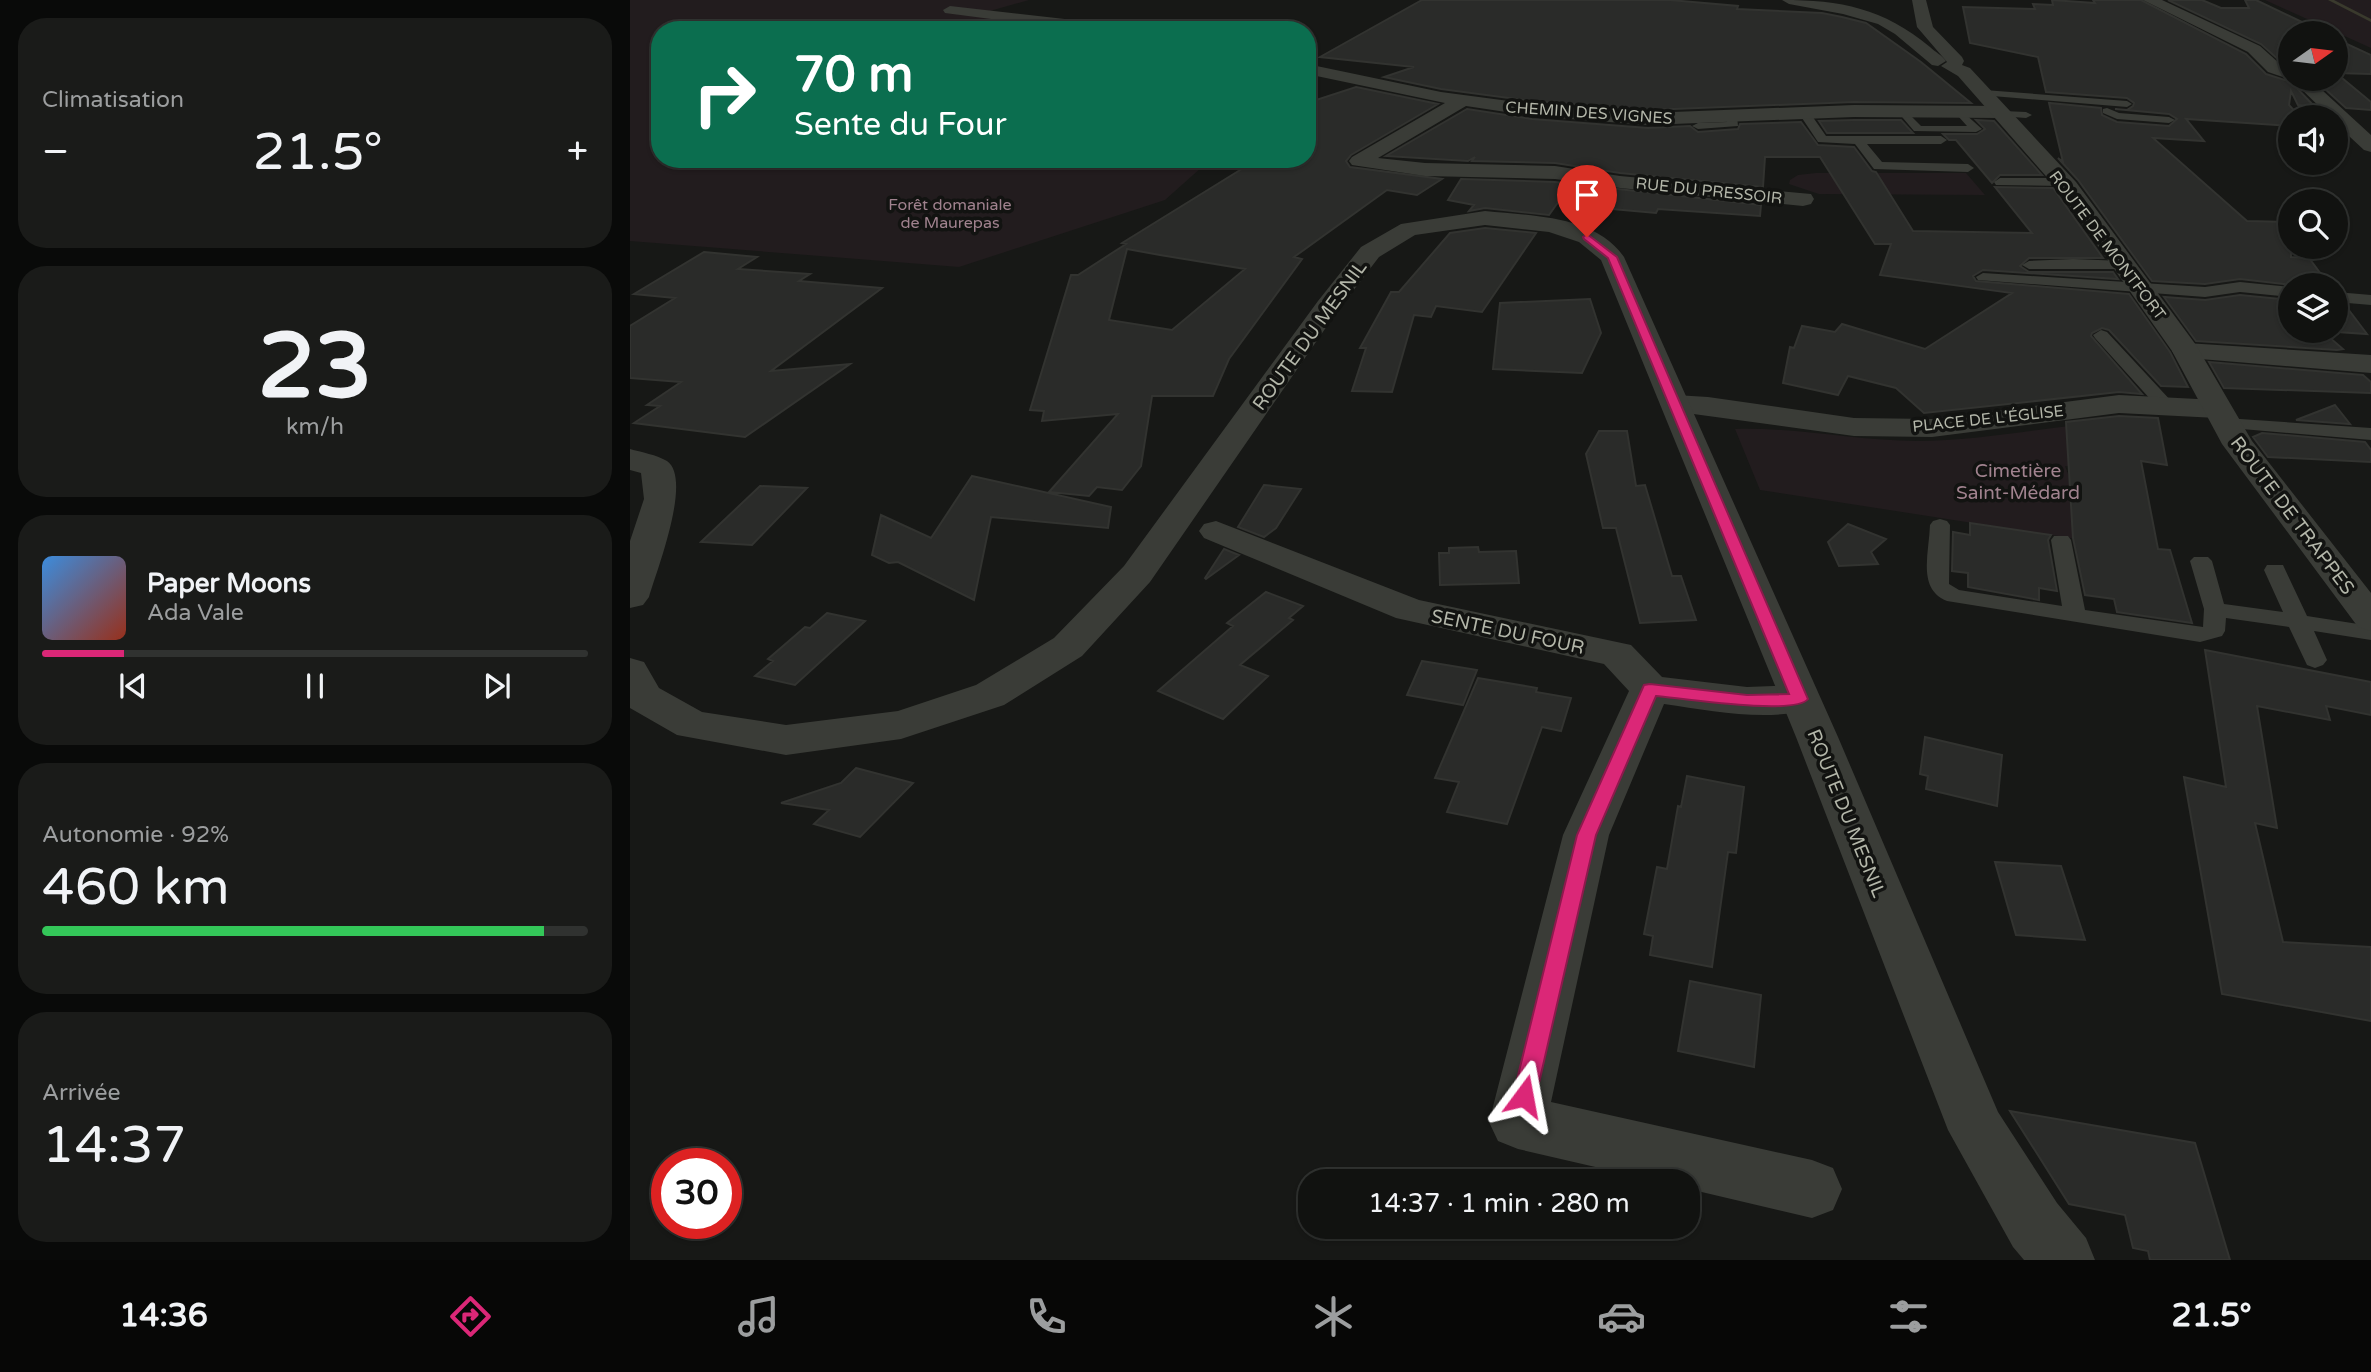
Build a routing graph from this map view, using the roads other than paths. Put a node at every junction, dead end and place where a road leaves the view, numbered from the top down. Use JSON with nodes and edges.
{"nodes":[{"id":1,"x":1789,"y":0,"type":"edge"},
{"id":2,"x":1919,"y":0,"type":"edge"},
{"id":3,"x":2150,"y":0,"type":"edge"},
{"id":4,"x":950,"y":10,"type":"dead end"},
{"id":5,"x":1042,"y":21,"type":"edge"},
{"id":6,"x":1948,"y":63,"type":"junction"},
{"id":7,"x":2278,"y":70,"type":"edge"},
{"id":8,"x":1316,"y":71,"type":"edge"},
{"id":9,"x":2313,"y":91,"type":"edge"},
{"id":10,"x":1463,"y":100,"type":"junction"},
{"id":11,"x":2103,"y":102,"type":"junction"},
{"id":12,"x":2127,"y":104,"type":"dead end"},
{"id":13,"x":2003,"y":107,"type":"junction"},
{"id":14,"x":1903,"y":111,"type":"junction"},
{"id":15,"x":1804,"y":112,"type":"junction"},
{"id":16,"x":1731,"y":116,"type":"junction"},
{"id":17,"x":1964,"y":116,"type":"dead end"},
{"id":18,"x":2169,"y":120,"type":"dead end"},
{"id":19,"x":1698,"y":126,"type":"dead end"},
{"id":20,"x":1859,"y":141,"type":"junction"},
{"id":21,"x":2371,"y":146,"type":"edge"},
{"id":22,"x":1867,"y":154,"type":"junction"},
{"id":23,"x":1968,"y":168,"type":"dead end"},
{"id":24,"x":2000,"y":182,"type":"dead end"},
{"id":25,"x":2063,"y":182,"type":"junction"},
{"id":26,"x":1803,"y":199,"type":"dead end"},
{"id":27,"x":2001,"y":264,"type":"dead end"},
{"id":28,"x":2123,"y":265,"type":"junction"},
{"id":29,"x":1983,"y":277,"type":"dead end"},
{"id":30,"x":2140,"y":288,"type":"junction"},
{"id":31,"x":2278,"y":290,"type":"edge"},
{"id":32,"x":2348,"y":298,"type":"edge"},
{"id":33,"x":2371,"y":300,"type":"edge"},
{"id":34,"x":2101,"y":335,"type":"dead end"},
{"id":35,"x":2186,"y":351,"type":"junction"},
{"id":36,"x":2371,"y":364,"type":"edge"},
{"id":37,"x":1675,"y":404,"type":"junction"},
{"id":38,"x":2167,"y":407,"type":"junction"},
{"id":39,"x":2221,"y":416,"type":"junction"},
{"id":40,"x":2371,"y":434,"type":"edge"},
{"id":41,"x":630,"y":459,"type":"edge"},
{"id":42,"x":1940,"y":525,"type":"dead end"},
{"id":43,"x":1216,"y":531,"type":"dead end"},
{"id":44,"x":2061,"y":540,"type":"dead end"},
{"id":45,"x":2201,"y":561,"type":"dead end"},
{"id":46,"x":2275,"y":570,"type":"dead end"},
{"id":47,"x":630,"y":597,"type":"edge"},
{"id":48,"x":2215,"y":609,"type":"junction"},
{"id":49,"x":2075,"y":615,"type":"junction"},
{"id":50,"x":2371,"y":619,"type":"edge"},
{"id":51,"x":2298,"y":622,"type":"junction"},
{"id":52,"x":2371,"y":633,"type":"edge"},
{"id":53,"x":2315,"y":660,"type":"dead end"},
{"id":54,"x":630,"y":671,"type":"edge"},
{"id":55,"x":1650,"y":689,"type":"junction"},
{"id":56,"x":1799,"y":699,"type":"junction"},
{"id":57,"x":1812,"y":1189,"type":"dead end"},
{"id":58,"x":2064,"y":1260,"type":"edge"}],
"edges":[{"from":1,"to":6,"type":"street"},
{"from":2,"to":6,"type":"street","name":"ROUTE DE MONTFORT"},
{"from":3,"to":7,"type":"street"},
{"from":4,"to":5,"type":"street"},
{"from":6,"to":13,"type":"street","name":"ROUTE DE MONTFORT"},
{"from":8,"to":10,"type":"street","name":"CHEMIN DES VIGNES"},
{"from":9,"to":21,"type":"street"},
{"from":10,"to":16,"type":"street","name":"CHEMIN DES VIGNES"},
{"from":10,"to":26,"type":"street","name":"RUE DU PRESSOIR"},
{"from":11,"to":12,"type":"lane"},
{"from":11,"to":13,"type":"lane"},
{"from":11,"to":18,"type":"lane"},
{"from":13,"to":14,"type":"street","name":"CHEMIN DES VIGNES"},
{"from":13,"to":25,"type":"street","name":"ROUTE DE MONTFORT"},
{"from":14,"to":15,"type":"street","name":"CHEMIN DES VIGNES"},
{"from":14,"to":17,"type":"lane"},
{"from":15,"to":16,"type":"street","name":"CHEMIN DES VIGNES"},
{"from":15,"to":20,"type":"lane"},
{"from":16,"to":19,"type":"lane"},
{"from":20,"to":22,"type":"lane"},
{"from":20,"to":22,"type":"lane"},
{"from":22,"to":23,"type":"lane"},
{"from":24,"to":25,"type":"lane"},
{"from":25,"to":28,"type":"street","name":"ROUTE DE MONTFORT"},
{"from":27,"to":28,"type":"lane"},
{"from":28,"to":30,"type":"street","name":"ROUTE DE MONTFORT"},
{"from":29,"to":30,"type":"lane"},
{"from":30,"to":31,"type":"lane"},
{"from":30,"to":35,"type":"street","name":"ROUTE DE MONTFORT"},
{"from":32,"to":33,"type":"lane"},
{"from":34,"to":38,"type":"lane"},
{"from":35,"to":36,"type":"street"},
{"from":35,"to":39,"type":"street","name":"ROUTE DE MONTFORT"},
{"from":37,"to":38,"type":"street","name":"PLACE DE L'ÉGLISE"},
{"from":37,"to":54,"type":"street","name":"ROUTE DU MESNIL"},
{"from":37,"to":56,"type":"street","name":"ROUTE DU MESNIL"},
{"from":38,"to":39,"type":"street","name":"PLACE DE L'ÉGLISE"},
{"from":39,"to":40,"type":"lane"},
{"from":39,"to":50,"type":"street","name":"ROUTE DE TRAPPES"},
{"from":41,"to":47,"type":"street"},
{"from":42,"to":49,"type":"lane"},
{"from":43,"to":55,"type":"street","name":"SENTE DU FOUR"},
{"from":44,"to":49,"type":"lane"},
{"from":45,"to":48,"type":"lane"},
{"from":46,"to":51,"type":"lane"},
{"from":48,"to":49,"type":"lane"},
{"from":48,"to":51,"type":"lane"},
{"from":51,"to":52,"type":"lane"},
{"from":51,"to":53,"type":"lane"},
{"from":55,"to":56,"type":"street"},
{"from":55,"to":57,"type":"street"},
{"from":56,"to":58,"type":"street","name":"ROUTE DU MESNIL"}]}
